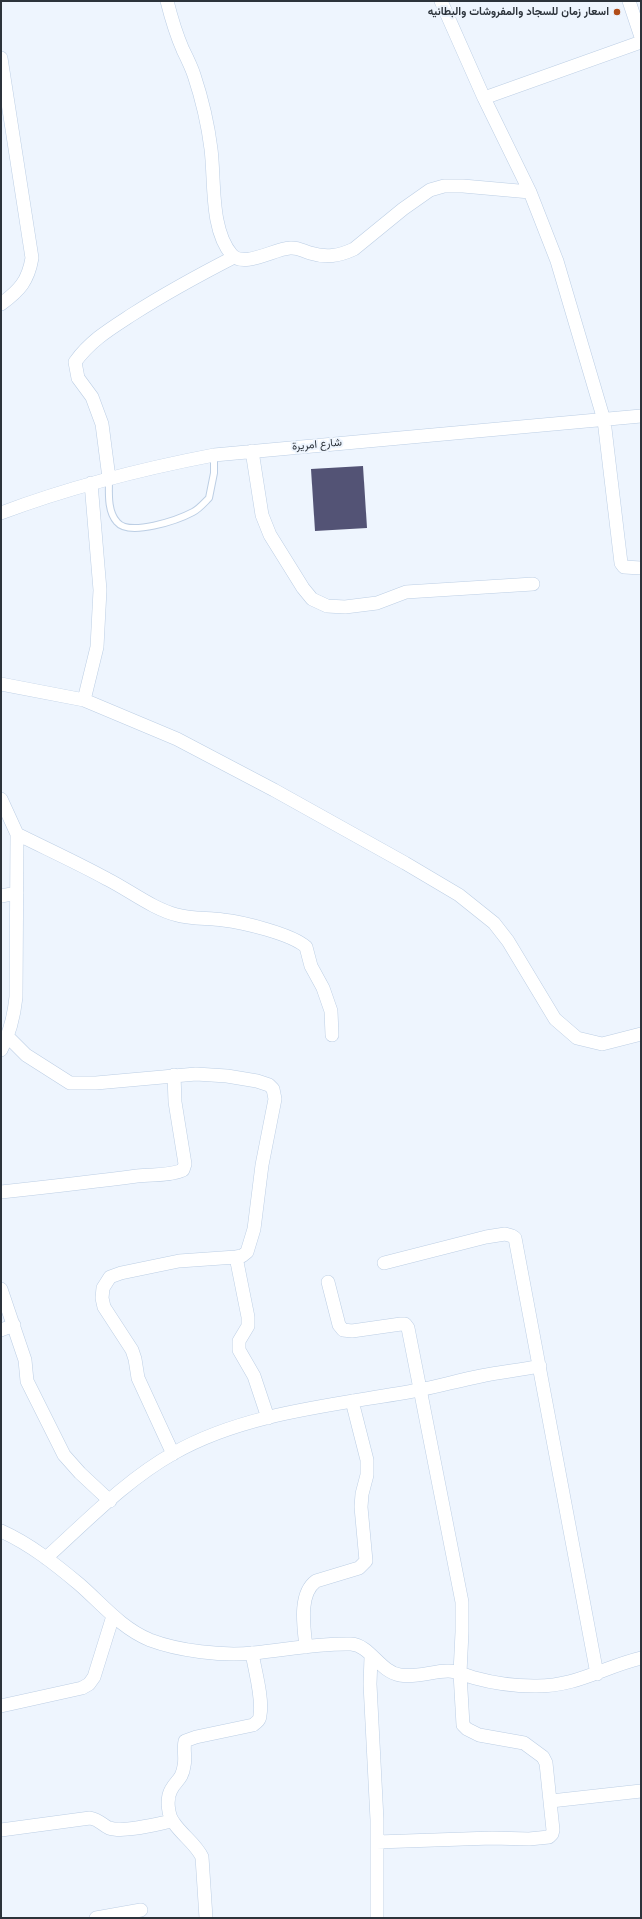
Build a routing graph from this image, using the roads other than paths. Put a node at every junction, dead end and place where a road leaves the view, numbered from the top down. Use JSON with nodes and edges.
{"nodes":[{"id":1,"x":167,"y":1,"type":"edge"},
{"id":2,"x":441,"y":1,"type":"edge"},
{"id":3,"x":629,"y":1,"type":"edge"},
{"id":4,"x":641,"y":37,"type":"edge"},
{"id":5,"x":641,"y":42,"type":"edge"},
{"id":6,"x":1,"y":58,"type":"edge"},
{"id":7,"x":484,"y":98,"type":"junction"},
{"id":8,"x":530,"y":192,"type":"junction"},
{"id":9,"x":234,"y":257,"type":"junction"},
{"id":10,"x":1,"y":304,"type":"edge"},
{"id":11,"x":641,"y":416,"type":"edge"},
{"id":12,"x":604,"y":420,"type":"junction"},
{"id":13,"x":252,"y":451,"type":"junction"},
{"id":14,"x":214,"y":455,"type":"junction"},
{"id":15,"x":109,"y":478,"type":"junction"},
{"id":16,"x":91,"y":483,"type":"junction"},
{"id":17,"x":1,"y":513,"type":"edge"},
{"id":18,"x":641,"y":568,"type":"edge"},
{"id":19,"x":533,"y":584,"type":"dead end"},
{"id":20,"x":1,"y":684,"type":"edge"},
{"id":21,"x":84,"y":700,"type":"junction"},
{"id":22,"x":1,"y":799,"type":"edge"},
{"id":23,"x":17,"y":834,"type":"junction"},
{"id":24,"x":17,"y":893,"type":"junction"},
{"id":25,"x":1,"y":896,"type":"edge"},
{"id":26,"x":641,"y":1034,"type":"edge"},
{"id":27,"x":332,"y":1035,"type":"dead end"},
{"id":28,"x":8,"y":1037,"type":"junction"},
{"id":29,"x":1,"y":1050,"type":"edge"},
{"id":30,"x":174,"y":1075,"type":"junction"},
{"id":31,"x":1,"y":1192,"type":"edge"},
{"id":32,"x":236,"y":1257,"type":"junction"},
{"id":33,"x":384,"y":1263,"type":"dead end"},
{"id":34,"x":328,"y":1282,"type":"dead end"},
{"id":35,"x":1,"y":1290,"type":"edge"},
{"id":36,"x":14,"y":1325,"type":"junction"},
{"id":37,"x":1,"y":1330,"type":"edge"},
{"id":38,"x":540,"y":1366,"type":"junction"},
{"id":39,"x":420,"y":1390,"type":"junction"},
{"id":40,"x":352,"y":1401,"type":"junction"},
{"id":41,"x":268,"y":1418,"type":"junction"},
{"id":42,"x":173,"y":1454,"type":"junction"},
{"id":43,"x":110,"y":1501,"type":"junction"},
{"id":44,"x":1,"y":1531,"type":"edge"},
{"id":45,"x":46,"y":1558,"type":"junction"},
{"id":46,"x":113,"y":1616,"type":"junction"},
{"id":47,"x":306,"y":1647,"type":"junction"},
{"id":48,"x":252,"y":1653,"type":"junction"},
{"id":49,"x":371,"y":1657,"type":"junction"},
{"id":50,"x":641,"y":1658,"type":"edge"},
{"id":51,"x":460,"y":1673,"type":"junction"},
{"id":52,"x":597,"y":1674,"type":"junction"},
{"id":53,"x":1,"y":1706,"type":"edge"},
{"id":54,"x":641,"y":1791,"type":"edge"},
{"id":55,"x":551,"y":1801,"type":"junction"},
{"id":56,"x":172,"y":1821,"type":"junction"},
{"id":57,"x":1,"y":1830,"type":"edge"},
{"id":58,"x":377,"y":1842,"type":"junction"},
{"id":59,"x":141,"y":1910,"type":"dead end"},
{"id":60,"x":96,"y":1918,"type":"edge"},
{"id":61,"x":206,"y":1918,"type":"edge"},
{"id":62,"x":377,"y":1918,"type":"edge"}],
"edges":[{"from":1,"to":9,"type":"street"},
{"from":2,"to":7,"type":"street"},
{"from":3,"to":4,"type":"street"},
{"from":5,"to":7,"type":"street"},
{"from":6,"to":10,"type":"street"},
{"from":7,"to":8,"type":"street"},
{"from":8,"to":9,"type":"street"},
{"from":8,"to":12,"type":"street"},
{"from":9,"to":15,"type":"street"},
{"from":11,"to":12,"type":"street","name":"شارع امريرة"},
{"from":12,"to":13,"type":"street","name":"شارع امريرة"},
{"from":12,"to":18,"type":"street"},
{"from":13,"to":14,"type":"street","name":"شارع امريرة"},
{"from":13,"to":19,"type":"street"},
{"from":14,"to":15,"type":"street","name":"شارع امريرة"},
{"from":14,"to":15,"type":"lane"},
{"from":15,"to":16,"type":"street","name":"شارع امريرة"},
{"from":16,"to":17,"type":"street","name":"شارع امريرة"},
{"from":16,"to":21,"type":"street"},
{"from":20,"to":21,"type":"street"},
{"from":21,"to":26,"type":"street"},
{"from":22,"to":23,"type":"street"},
{"from":23,"to":24,"type":"street"},
{"from":23,"to":27,"type":"street"},
{"from":24,"to":25,"type":"street"},
{"from":24,"to":28,"type":"street"},
{"from":28,"to":29,"type":"street"},
{"from":28,"to":30,"type":"street"},
{"from":30,"to":31,"type":"street"},
{"from":30,"to":32,"type":"street"},
{"from":32,"to":41,"type":"street"},
{"from":32,"to":42,"type":"street"},
{"from":33,"to":38,"type":"street"},
{"from":34,"to":39,"type":"street"},
{"from":35,"to":36,"type":"street"},
{"from":36,"to":37,"type":"street"},
{"from":36,"to":43,"type":"street"},
{"from":38,"to":39,"type":"street"},
{"from":38,"to":52,"type":"street"},
{"from":39,"to":40,"type":"street"},
{"from":39,"to":51,"type":"street"},
{"from":40,"to":41,"type":"street"},
{"from":40,"to":47,"type":"street"},
{"from":41,"to":42,"type":"street"},
{"from":42,"to":43,"type":"street"},
{"from":43,"to":45,"type":"street"},
{"from":44,"to":45,"type":"street"},
{"from":45,"to":46,"type":"street"},
{"from":46,"to":48,"type":"street"},
{"from":46,"to":53,"type":"street"},
{"from":47,"to":48,"type":"street"},
{"from":47,"to":49,"type":"street"},
{"from":48,"to":56,"type":"street"},
{"from":49,"to":51,"type":"street"},
{"from":49,"to":58,"type":"street"},
{"from":50,"to":52,"type":"street"},
{"from":51,"to":52,"type":"street"},
{"from":51,"to":55,"type":"street"},
{"from":54,"to":55,"type":"street"},
{"from":55,"to":58,"type":"street"},
{"from":56,"to":57,"type":"street"},
{"from":56,"to":61,"type":"street"},
{"from":58,"to":62,"type":"street"},
{"from":59,"to":60,"type":"street"}]}
